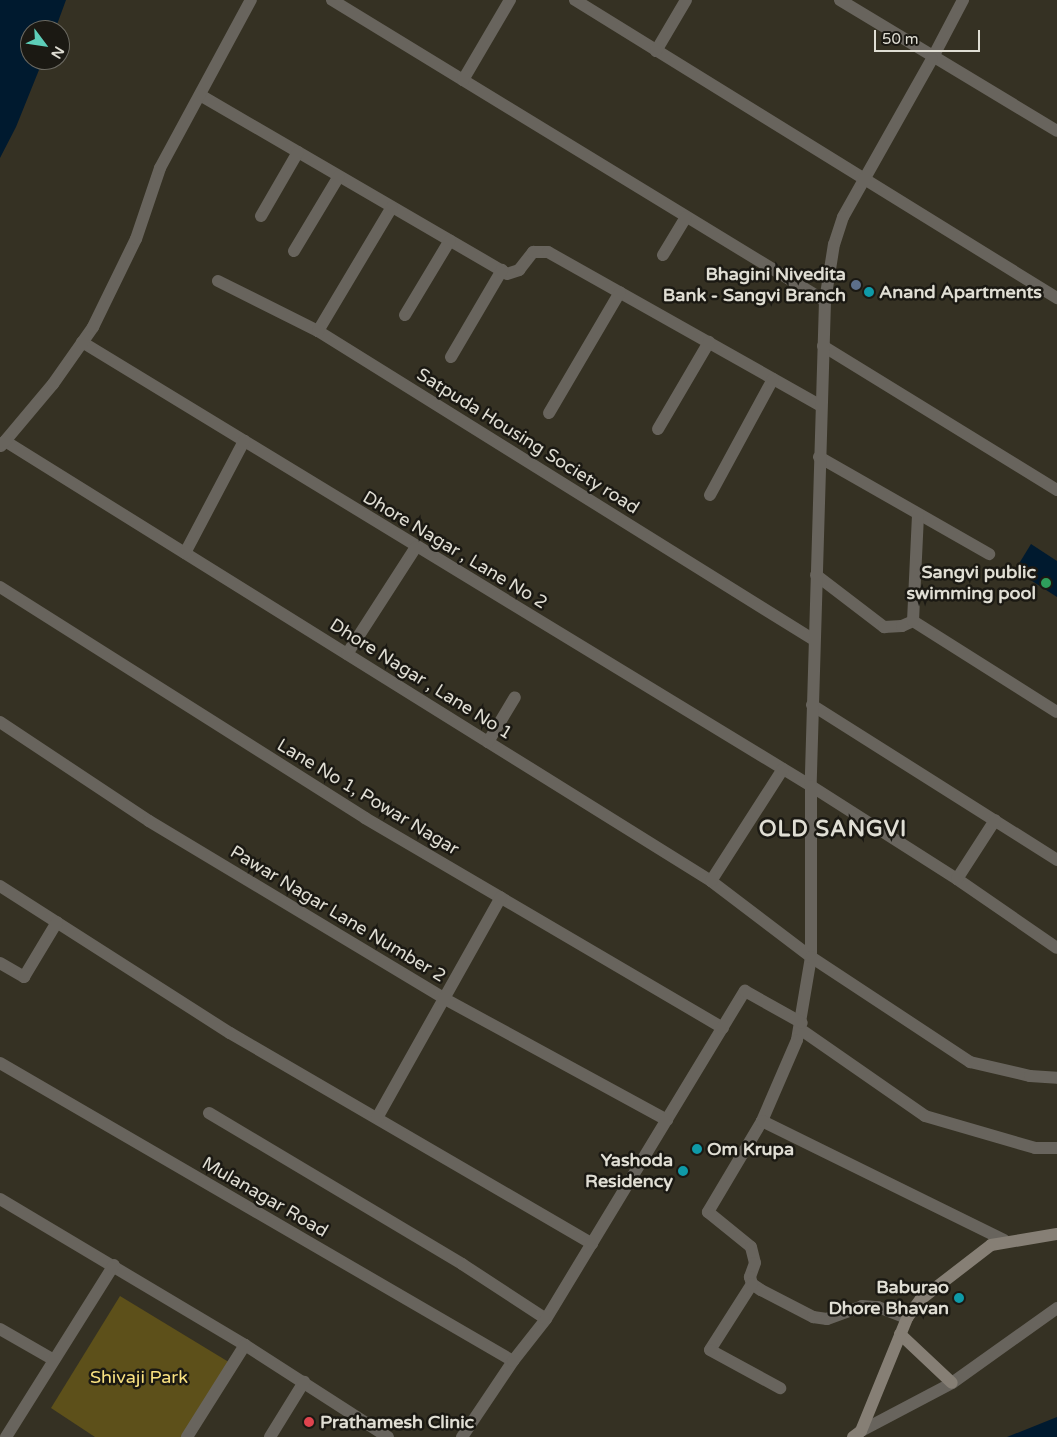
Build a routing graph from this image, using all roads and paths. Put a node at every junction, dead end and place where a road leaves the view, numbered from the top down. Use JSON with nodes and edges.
{"nodes":[{"id":1,"x":251,"y":0,"type":"edge"},
{"id":2,"x":332,"y":0,"type":"edge"},
{"id":3,"x":510,"y":0,"type":"edge"},
{"id":4,"x":575,"y":0,"type":"edge"},
{"id":5,"x":686,"y":0,"type":"edge"},
{"id":6,"x":840,"y":0,"type":"edge"},
{"id":7,"x":962,"y":0,"type":"edge"},
{"id":8,"x":656,"y":51,"type":"junction"},
{"id":9,"x":932,"y":58,"type":"junction"},
{"id":10,"x":463,"y":80,"type":"junction"},
{"id":11,"x":200,"y":95,"type":"junction"},
{"id":12,"x":1057,"y":132,"type":"edge"},
{"id":13,"x":298,"y":152,"type":"junction"},
{"id":14,"x":339,"y":176,"type":"junction"},
{"id":15,"x":864,"y":179,"type":"junction"},
{"id":16,"x":392,"y":207,"type":"junction"},
{"id":17,"x":261,"y":216,"type":"dead end"},
{"id":18,"x":686,"y":217,"type":"junction"},
{"id":19,"x":450,"y":240,"type":"junction"},
{"id":20,"x":294,"y":252,"type":"dead end"},
{"id":21,"x":663,"y":255,"type":"dead end"},
{"id":22,"x":502,"y":270,"type":"junction"},
{"id":23,"x":218,"y":281,"type":"dead end"},
{"id":24,"x":620,"y":292,"type":"junction"},
{"id":25,"x":1057,"y":298,"type":"edge"},
{"id":26,"x":825,"y":301,"type":"junction"},
{"id":27,"x":405,"y":315,"type":"dead end"},
{"id":28,"x":318,"y":331,"type":"junction"},
{"id":29,"x":82,"y":342,"type":"junction"},
{"id":30,"x":708,"y":342,"type":"junction"},
{"id":31,"x":823,"y":346,"type":"junction"},
{"id":32,"x":451,"y":357,"type":"dead end"},
{"id":33,"x":774,"y":379,"type":"junction"},
{"id":34,"x":821,"y":406,"type":"junction"},
{"id":35,"x":549,"y":414,"type":"dead end"},
{"id":36,"x":658,"y":429,"type":"dead end"},
{"id":37,"x":244,"y":441,"type":"junction"},
{"id":38,"x":2,"y":444,"type":"edge"},
{"id":39,"x":819,"y":457,"type":"junction"},
{"id":40,"x":1057,"y":490,"type":"edge"},
{"id":41,"x":710,"y":495,"type":"dead end"},
{"id":42,"x":918,"y":514,"type":"junction"},
{"id":43,"x":416,"y":547,"type":"junction"},
{"id":44,"x":185,"y":553,"type":"junction"},
{"id":45,"x":989,"y":554,"type":"dead end"},
{"id":46,"x":816,"y":575,"type":"junction"},
{"id":47,"x":0,"y":587,"type":"edge"},
{"id":48,"x":913,"y":621,"type":"junction"},
{"id":49,"x":814,"y":640,"type":"junction"},
{"id":50,"x":347,"y":654,"type":"junction"},
{"id":51,"x":516,"y":697,"type":"dead end"},
{"id":52,"x":812,"y":704,"type":"junction"},
{"id":53,"x":1057,"y":712,"type":"edge"},
{"id":54,"x":0,"y":722,"type":"edge"},
{"id":55,"x":488,"y":742,"type":"junction"},
{"id":56,"x":783,"y":769,"type":"junction"},
{"id":57,"x":810,"y":786,"type":"junction"},
{"id":58,"x":995,"y":820,"type":"junction"},
{"id":59,"x":1057,"y":860,"type":"edge"},
{"id":60,"x":957,"y":879,"type":"junction"},
{"id":61,"x":711,"y":881,"type":"junction"},
{"id":62,"x":0,"y":886,"type":"edge"},
{"id":63,"x":502,"y":897,"type":"junction"},
{"id":64,"x":57,"y":922,"type":"junction"},
{"id":65,"x":1057,"y":948,"type":"edge"},
{"id":66,"x":811,"y":958,"type":"junction"},
{"id":67,"x":0,"y":963,"type":"edge"},
{"id":68,"x":445,"y":999,"type":"junction"},
{"id":69,"x":801,"y":1026,"type":"junction"},
{"id":70,"x":722,"y":1028,"type":"junction"},
{"id":71,"x":0,"y":1063,"type":"edge"},
{"id":72,"x":1057,"y":1078,"type":"edge"},
{"id":73,"x":209,"y":1113,"type":"dead end"},
{"id":74,"x":377,"y":1118,"type":"junction"},
{"id":75,"x":667,"y":1120,"type":"junction"},
{"id":76,"x":762,"y":1121,"type":"junction"},
{"id":77,"x":1057,"y":1148,"type":"edge"},
{"id":78,"x":0,"y":1199,"type":"edge"},
{"id":79,"x":1057,"y":1234,"type":"edge"},
{"id":80,"x":1004,"y":1240,"type":"junction"},
{"id":81,"x":592,"y":1244,"type":"junction"},
{"id":82,"x":114,"y":1265,"type":"junction"},
{"id":83,"x":752,"y":1284,"type":"junction"},
{"id":84,"x":1057,"y":1308,"type":"edge"},
{"id":85,"x":907,"y":1318,"type":"junction"},
{"id":86,"x":546,"y":1319,"type":"junction"},
{"id":87,"x":0,"y":1329,"type":"edge"},
{"id":88,"x":900,"y":1334,"type":"junction"},
{"id":89,"x":245,"y":1345,"type":"junction"},
{"id":90,"x":54,"y":1360,"type":"junction"},
{"id":91,"x":513,"y":1361,"type":"junction"},
{"id":92,"x":304,"y":1382,"type":"junction"},
{"id":93,"x":952,"y":1383,"type":"junction"},
{"id":94,"x":780,"y":1388,"type":"dead end"},
{"id":95,"x":857,"y":1434,"type":"edge"},
{"id":96,"x":6,"y":1437,"type":"edge"},
{"id":97,"x":187,"y":1437,"type":"edge"},
{"id":98,"x":270,"y":1437,"type":"edge"},
{"id":99,"x":388,"y":1437,"type":"edge"},
{"id":100,"x":462,"y":1437,"type":"edge"}],
"edges":[{"from":1,"to":11,"type":"street"},
{"from":2,"to":10,"type":"street"},
{"from":3,"to":10,"type":"street"},
{"from":4,"to":8,"type":"street"},
{"from":5,"to":8,"type":"street"},
{"from":6,"to":9,"type":"street"},
{"from":7,"to":9,"type":"street"},
{"from":8,"to":15,"type":"street"},
{"from":9,"to":12,"type":"street"},
{"from":9,"to":15,"type":"street"},
{"from":10,"to":18,"type":"street"},
{"from":11,"to":13,"type":"street"},
{"from":11,"to":29,"type":"street"},
{"from":13,"to":14,"type":"street"},
{"from":13,"to":17,"type":"street"},
{"from":14,"to":16,"type":"street"},
{"from":14,"to":20,"type":"street"},
{"from":15,"to":25,"type":"street"},
{"from":15,"to":26,"type":"street"},
{"from":16,"to":19,"type":"street"},
{"from":16,"to":28,"type":"street"},
{"from":18,"to":21,"type":"street"},
{"from":18,"to":26,"type":"street"},
{"from":19,"to":22,"type":"street"},
{"from":19,"to":27,"type":"street"},
{"from":22,"to":24,"type":"street"},
{"from":22,"to":32,"type":"street"},
{"from":23,"to":28,"type":"street","name":"Satpuda Housing Society road"},
{"from":24,"to":30,"type":"street"},
{"from":24,"to":35,"type":"street"},
{"from":26,"to":31,"type":"street"},
{"from":28,"to":49,"type":"street","name":"Satpuda Housing Society road"},
{"from":29,"to":37,"type":"street","name":"Dhore Nagar , Lane No 2"},
{"from":29,"to":38,"type":"street"},
{"from":30,"to":33,"type":"street"},
{"from":30,"to":36,"type":"street"},
{"from":31,"to":34,"type":"street"},
{"from":31,"to":40,"type":"street"},
{"from":33,"to":34,"type":"street"},
{"from":33,"to":41,"type":"street"},
{"from":34,"to":39,"type":"street"},
{"from":37,"to":43,"type":"street","name":"Dhore Nagar , Lane No 2"},
{"from":37,"to":44,"type":"street"},
{"from":38,"to":44,"type":"street","name":"Dhore Nagar , Lane No 1"},
{"from":39,"to":42,"type":"street"},
{"from":39,"to":46,"type":"street"},
{"from":42,"to":45,"type":"street"},
{"from":42,"to":48,"type":"street"},
{"from":43,"to":50,"type":"street"},
{"from":43,"to":56,"type":"street","name":"Dhore Nagar , Lane No 2"},
{"from":44,"to":50,"type":"street","name":"Dhore Nagar , Lane No 1"},
{"from":46,"to":48,"type":"street"},
{"from":46,"to":49,"type":"street"},
{"from":47,"to":63,"type":"street","name":"Lane No 1, Powar Nagar"},
{"from":48,"to":53,"type":"street"},
{"from":49,"to":52,"type":"street"},
{"from":50,"to":55,"type":"street","name":"Dhore Nagar , Lane No 1"},
{"from":51,"to":55,"type":"street"},
{"from":52,"to":57,"type":"street"},
{"from":52,"to":58,"type":"street"},
{"from":54,"to":68,"type":"street","name":"Pawar Nagar Lane Number 2"},
{"from":55,"to":61,"type":"street","name":"Dhore Nagar , Lane No 1"},
{"from":56,"to":57,"type":"street","name":"Dhore Nagar , Lane No 2"},
{"from":56,"to":61,"type":"street"},
{"from":57,"to":60,"type":"street","name":"Dhore Nagar , Lane No 2"},
{"from":57,"to":66,"type":"street"},
{"from":58,"to":59,"type":"street"},
{"from":58,"to":60,"type":"street"},
{"from":60,"to":65,"type":"street","name":"Dhore Nagar , Lane No 2"},
{"from":61,"to":66,"type":"street","name":"Dhore Nagar , Lane No 1"},
{"from":62,"to":64,"type":"street"},
{"from":63,"to":68,"type":"street"},
{"from":63,"to":70,"type":"street","name":"Lane No 1, Powar Nagar"},
{"from":64,"to":67,"type":"street"},
{"from":64,"to":74,"type":"street"},
{"from":66,"to":69,"type":"street"},
{"from":66,"to":72,"type":"street","name":"Dhore Nagar , Lane No 1"},
{"from":68,"to":74,"type":"street"},
{"from":68,"to":75,"type":"street","name":"Pawar Nagar Lane Number 2"},
{"from":69,"to":70,"type":"street"},
{"from":69,"to":76,"type":"street"},
{"from":69,"to":77,"type":"street"},
{"from":70,"to":75,"type":"street"},
{"from":71,"to":91,"type":"street","name":"Mulanagar Road"},
{"from":73,"to":86,"type":"street"},
{"from":74,"to":81,"type":"street"},
{"from":75,"to":81,"type":"street"},
{"from":76,"to":80,"type":"street"},
{"from":76,"to":83,"type":"street"},
{"from":78,"to":82,"type":"street"},
{"from":79,"to":80,"type":"main road"},
{"from":80,"to":85,"type":"main road"},
{"from":81,"to":86,"type":"street"},
{"from":82,"to":89,"type":"street"},
{"from":82,"to":90,"type":"street"},
{"from":83,"to":85,"type":"street"},
{"from":83,"to":94,"type":"street"},
{"from":84,"to":93,"type":"street"},
{"from":85,"to":88,"type":"main road"},
{"from":86,"to":91,"type":"street"},
{"from":87,"to":90,"type":"street"},
{"from":88,"to":93,"type":"main road"},
{"from":88,"to":95,"type":"main road"},
{"from":89,"to":92,"type":"street"},
{"from":89,"to":97,"type":"street"},
{"from":90,"to":96,"type":"street"},
{"from":91,"to":100,"type":"street"},
{"from":92,"to":98,"type":"street"},
{"from":92,"to":99,"type":"street"},
{"from":93,"to":95,"type":"street"}]}
